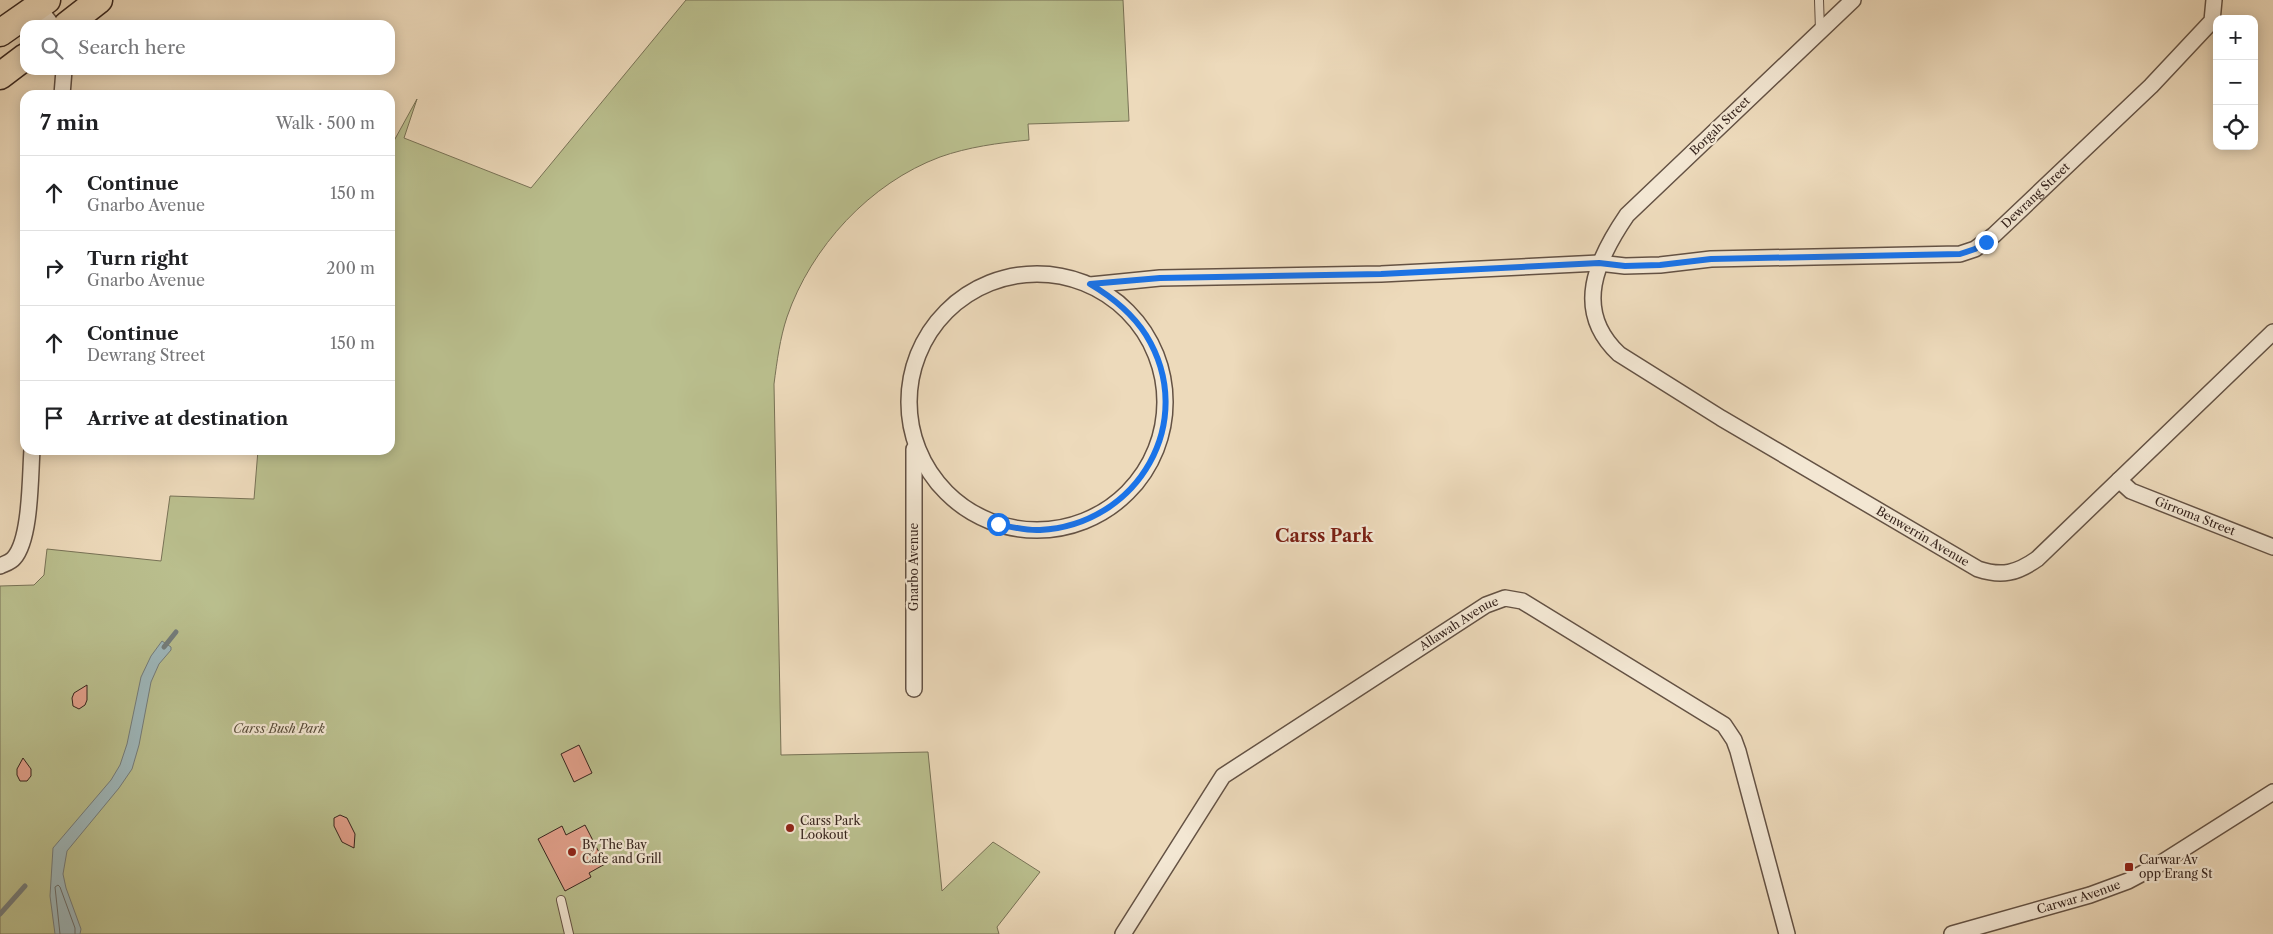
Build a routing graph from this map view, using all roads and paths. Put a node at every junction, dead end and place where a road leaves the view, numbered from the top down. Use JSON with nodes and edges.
{"nodes":[{"id":1,"x":99,"y":0,"type":"edge"},
{"id":2,"x":1819,"y":0,"type":"edge"},
{"id":3,"x":1853,"y":0,"type":"edge"},
{"id":4,"x":2214,"y":0,"type":"edge"},
{"id":5,"x":45,"y":11,"type":"edge"},
{"id":6,"x":27,"y":20,"type":"edge"},
{"id":7,"x":73,"y":20,"type":"edge"},
{"id":8,"x":20,"y":23,"type":"edge"},
{"id":9,"x":1820,"y":31,"type":"junction"},
{"id":10,"x":0,"y":33,"type":"edge"},
{"id":11,"x":20,"y":61,"type":"edge"},
{"id":12,"x":64,"y":75,"type":"edge"},
{"id":13,"x":0,"y":76,"type":"edge"},
{"id":14,"x":62,"y":90,"type":"edge"},
{"id":15,"x":1599,"y":263,"type":"junction"},
{"id":16,"x":1090,"y":284,"type":"junction"},
{"id":17,"x":2273,"y":332,"type":"edge"},
{"id":18,"x":914,"y":445,"type":"junction"},
{"id":19,"x":32,"y":455,"type":"edge"},
{"id":20,"x":2119,"y":480,"type":"junction"},
{"id":21,"x":2273,"y":548,"type":"edge"},
{"id":22,"x":6,"y":563,"type":"edge"},
{"id":23,"x":914,"y":689,"type":"dead end"},
{"id":24,"x":2273,"y":792,"type":"edge"},
{"id":25,"x":561,"y":900,"type":"dead end"},
{"id":26,"x":1979,"y":931,"type":"edge"},
{"id":27,"x":569,"y":934,"type":"edge"},
{"id":28,"x":1123,"y":934,"type":"edge"},
{"id":29,"x":1786,"y":934,"type":"edge"},
{"id":30,"x":1952,"y":934,"type":"edge"}],
"edges":[{"from":1,"to":7,"type":"highway"},
{"from":2,"to":9,"type":"lane"},
{"from":3,"to":9,"type":"street","name":"Borgah Street"},
{"from":4,"to":15,"type":"street","name":"Dewrang Street"},
{"from":5,"to":6,"type":"highway"},
{"from":8,"to":10,"type":"highway"},
{"from":9,"to":15,"type":"street","name":"Borgah Street"},
{"from":11,"to":13,"type":"highway"},
{"from":12,"to":14,"type":"street"},
{"from":15,"to":16,"type":"street","name":"Gnarbo Avenue"},
{"from":15,"to":20,"type":"street","name":"Benwerrin Avenue"},
{"from":16,"to":18,"type":"street","name":"Gnarbo Avenue"},
{"from":16,"to":18,"type":"street","name":"Gnarbo Avenue"},
{"from":17,"to":20,"type":"street","name":"Benwerrin Avenue"},
{"from":18,"to":23,"type":"street","name":"Gnarbo Avenue"},
{"from":19,"to":22,"type":"street"},
{"from":20,"to":21,"type":"street","name":"Girroma Street"},
{"from":24,"to":26,"type":"street","name":"Carwar Avenue"},
{"from":25,"to":27,"type":"lane"},
{"from":26,"to":30,"type":"street","name":"Carwar Avenue"},
{"from":28,"to":29,"type":"street","name":"Allawah Avenue"}]}
